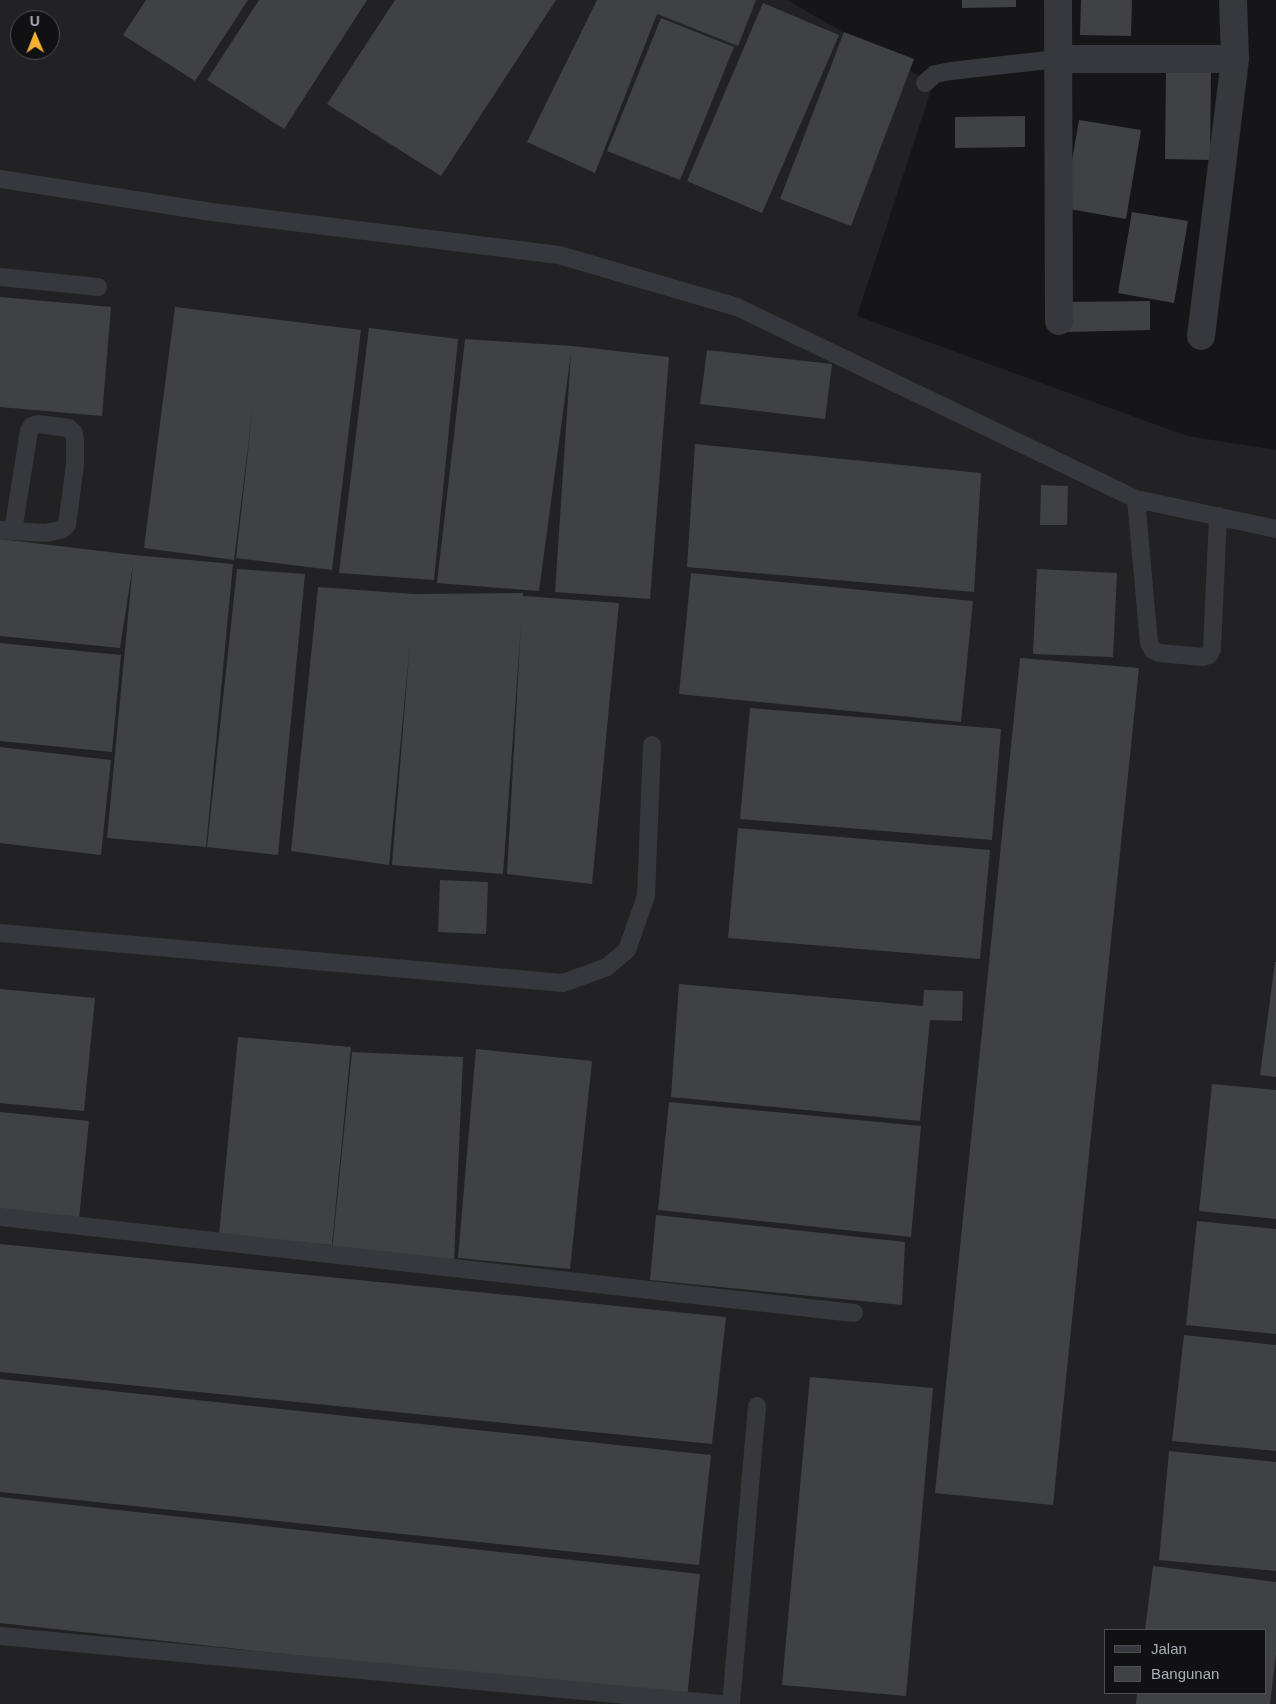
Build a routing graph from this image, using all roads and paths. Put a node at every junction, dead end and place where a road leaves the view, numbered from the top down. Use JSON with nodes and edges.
{"nodes":[{"id":1,"x":1058,"y":0,"type":"edge"},
{"id":2,"x":1234,"y":0,"type":"edge"},
{"id":3,"x":1057,"y":59,"type":"junction"},
{"id":4,"x":1234,"y":59,"type":"junction"},
{"id":5,"x":925,"y":83,"type":"dead end"},
{"id":6,"x":0,"y":179,"type":"edge"},
{"id":7,"x":0,"y":277,"type":"edge"},
{"id":8,"x":98,"y":287,"type":"dead end"},
{"id":9,"x":1059,"y":321,"type":"dead end"},
{"id":10,"x":1201,"y":336,"type":"dead end"},
{"id":11,"x":1136,"y":499,"type":"junction"},
{"id":12,"x":1218,"y":516,"type":"junction"},
{"id":13,"x":1276,"y":529,"type":"edge"},
{"id":14,"x":6,"y":531,"type":"edge"},
{"id":15,"x":652,"y":745,"type":"dead end"},
{"id":16,"x":0,"y":932,"type":"edge"},
{"id":17,"x":0,"y":1216,"type":"edge"},
{"id":18,"x":854,"y":1313,"type":"dead end"},
{"id":19,"x":757,"y":1406,"type":"dead end"},
{"id":20,"x":0,"y":1636,"type":"edge"},
{"id":21,"x":721,"y":1704,"type":"edge"},
{"id":22,"x":731,"y":1704,"type":"edge"}],
"edges":[{"from":1,"to":3,"type":"street"},
{"from":2,"to":4,"type":"street"},
{"from":3,"to":4,"type":"street"},
{"from":3,"to":5,"type":"lane"},
{"from":3,"to":9,"type":"street"},
{"from":4,"to":10,"type":"street"},
{"from":6,"to":11,"type":"lane"},
{"from":7,"to":8,"type":"lane"},
{"from":11,"to":12,"type":"lane"},
{"from":11,"to":12,"type":"lane"},
{"from":12,"to":13,"type":"lane"},
{"from":14,"to":14,"type":"lane"},
{"from":15,"to":16,"type":"lane"},
{"from":17,"to":18,"type":"lane"},
{"from":19,"to":22,"type":"lane"},
{"from":20,"to":21,"type":"lane"}]}
